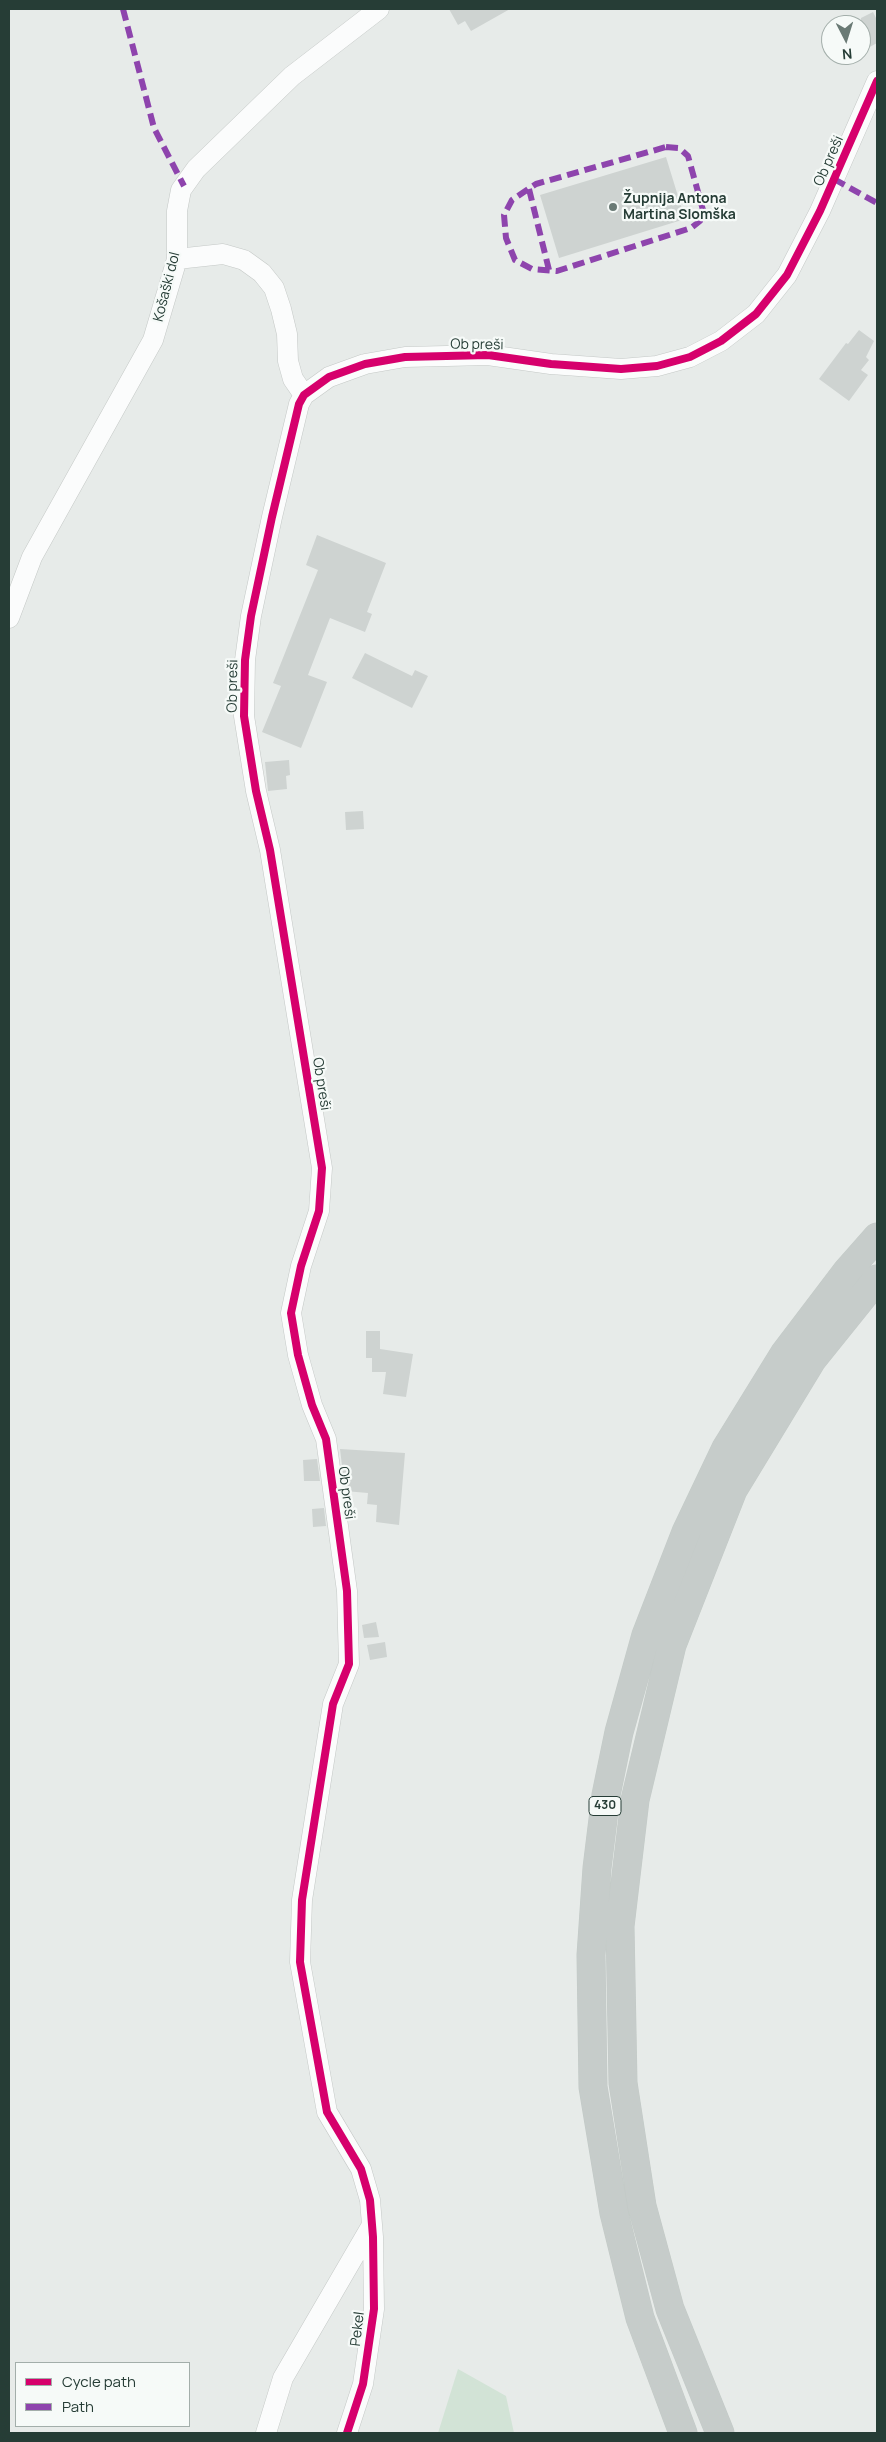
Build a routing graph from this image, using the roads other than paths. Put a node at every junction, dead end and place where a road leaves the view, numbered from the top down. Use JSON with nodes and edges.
{"nodes":[{"id":1,"x":379,"y":9,"type":"edge"},
{"id":2,"x":877,"y":81,"type":"edge"},
{"id":3,"x":176,"y":259,"type":"junction"},
{"id":4,"x":304,"y":395,"type":"junction"},
{"id":5,"x":9,"y":618,"type":"edge"},
{"id":6,"x":877,"y":1237,"type":"edge"},
{"id":7,"x":877,"y":1279,"type":"edge"},
{"id":8,"x":372,"y":2225,"type":"junction"},
{"id":9,"x":266,"y":2433,"type":"edge"},
{"id":10,"x":347,"y":2433,"type":"edge"},
{"id":11,"x":683,"y":2433,"type":"edge"},
{"id":12,"x":720,"y":2433,"type":"edge"}],
"edges":[{"from":1,"to":3,"type":"street","name":"Košaški dol"},
{"from":2,"to":4,"type":"street","name":"Ob preši"},
{"from":3,"to":4,"type":"street"},
{"from":3,"to":5,"type":"street","name":"Košaški dol"},
{"from":4,"to":8,"type":"street","name":"Ob preši"},
{"from":6,"to":11,"type":"highway","number":"430"},
{"from":7,"to":12,"type":"highway","number":"430"},
{"from":8,"to":9,"type":"street"},
{"from":8,"to":10,"type":"street","name":"Pekel"}]}
